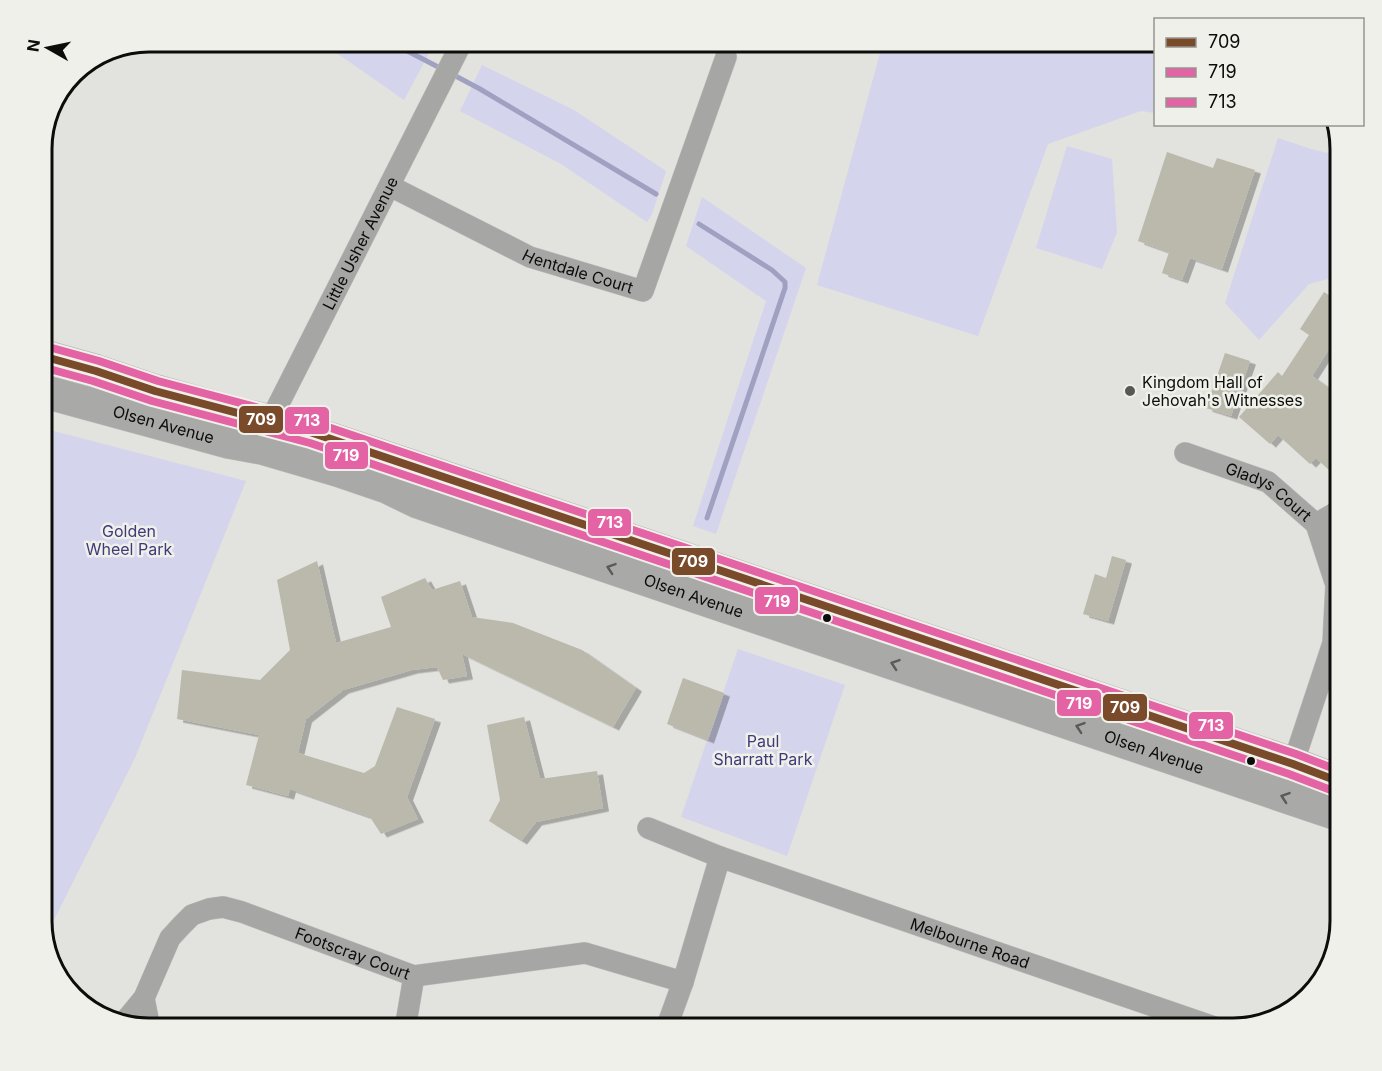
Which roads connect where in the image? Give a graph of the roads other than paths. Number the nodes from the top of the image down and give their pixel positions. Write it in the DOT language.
graph roads {
  1 [pos="458,52"];
  2 [pos="726,57"];
  3 [pos="390,186"];
  4 [pos="53,359"];
  5 [pos="53,394"];
  6 [pos="266,434"];
  7 [pos="1185,453"];
  8 [pos="1330,516"];
  9 [pos="1316,524"];
  10 [pos="1330,567"];
  11 [pos="1330,653"];
  12 [pos="1293,764"];
  13 [pos="1330,778"];
  14 [pos="1330,812"];
  15 [pos="648,828"];
  16 [pos="720,857"];
  17 [pos="414,976"];
  18 [pos="683,982"];
  19 [pos="144,998"];
  20 [pos="129,1017"];
  21 [pos="148,1018"];
  22 [pos="407,1018"];
  23 [pos="670,1018"];
  24 [pos="1187,1018"];
  1 -- 3 [label="street, Little Usher Avenue"];
  2 -- 3 [label="street, Hentdale Court"];
  3 -- 6 [label="street, Little Usher Avenue"];
  4 -- 6 [label="main road, Olsen Avenue"];
  5 -- 6 [label="main road, Olsen Avenue"];
  6 -- 12 [label="main road, Olsen Avenue"];
  14 -- 6 [label="main road, Olsen Avenue, one-way"];
  7 -- 9 [label="street, Gladys Court"];
  8 -- 9 [label="street"];
  9 -- 10 [label="street, Gladys Court"];
  11 -- 12 [label="street, Gladys Court"];
  12 -- 13 [label="main road, Olsen Avenue"];
  15 -- 16 [label="street, Melbourne Road"];
  16 -- 18 [label="street"];
  16 -- 24 [label="street, Melbourne Road"];
  17 -- 18 [label="street, Footscray Court"];
  17 -- 19 [label="street, Footscray Court"];
  17 -- 22 [label="street"];
  18 -- 23 [label="street"];
  19 -- 20 [label="street, Footscray Court"];
  19 -- 21 [label="street"];
}
